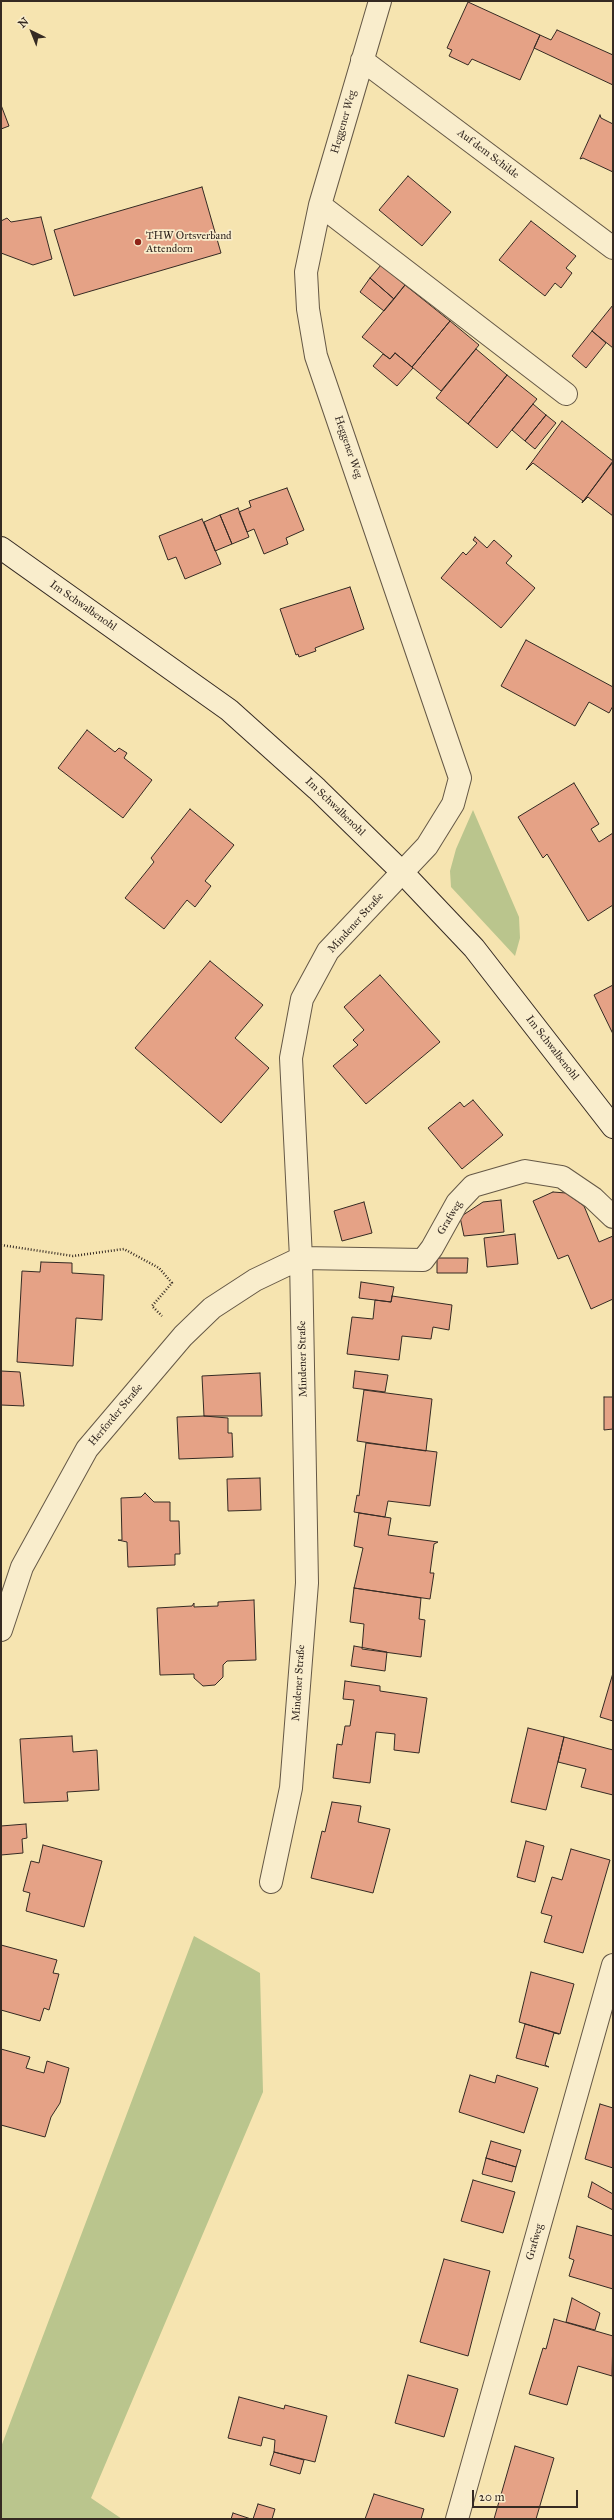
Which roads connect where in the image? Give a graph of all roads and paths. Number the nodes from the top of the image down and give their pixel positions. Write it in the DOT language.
graph roads {
  1 [pos="380,1"];
  2 [pos="362,60"];
  3 [pos="320,205"];
  4 [pos="613,248"];
  5 [pos="566,394"];
  6 [pos="1,548"];
  7 [pos="402,872"];
  8 [pos="613,1127"];
  9 [pos="613,1217"];
  10 [pos="1,1245"];
  11 [pos="301,1258"];
  12 [pos="183,1336"];
  13 [pos="1,1630"];
  14 [pos="271,1882"];
  15 [pos="613,1965"];
  16 [pos="457,2519"];
  1 -- 2 [label="street, Heggener Weg"];
  2 -- 3 [label="street, Heggener Weg"];
  2 -- 4 [label="street, Auf dem Schilde"];
  3 -- 5 [label="street"];
  3 -- 7 [label="street, Heggener Weg"];
  6 -- 7 [label="street, Im Schwalbenohl"];
  7 -- 8 [label="street, Im Schwalbenohl"];
  7 -- 11 [label="street, Mindener Straße"];
  9 -- 11 [label="street, Grafweg"];
  10 -- 12 [label="path"];
  11 -- 12 [label="street, Herforder Straße"];
  11 -- 14 [label="street, Mindener Straße"];
  12 -- 13 [label="street, Herforder Straße"];
  15 -- 16 [label="street, Grafweg"];
}
